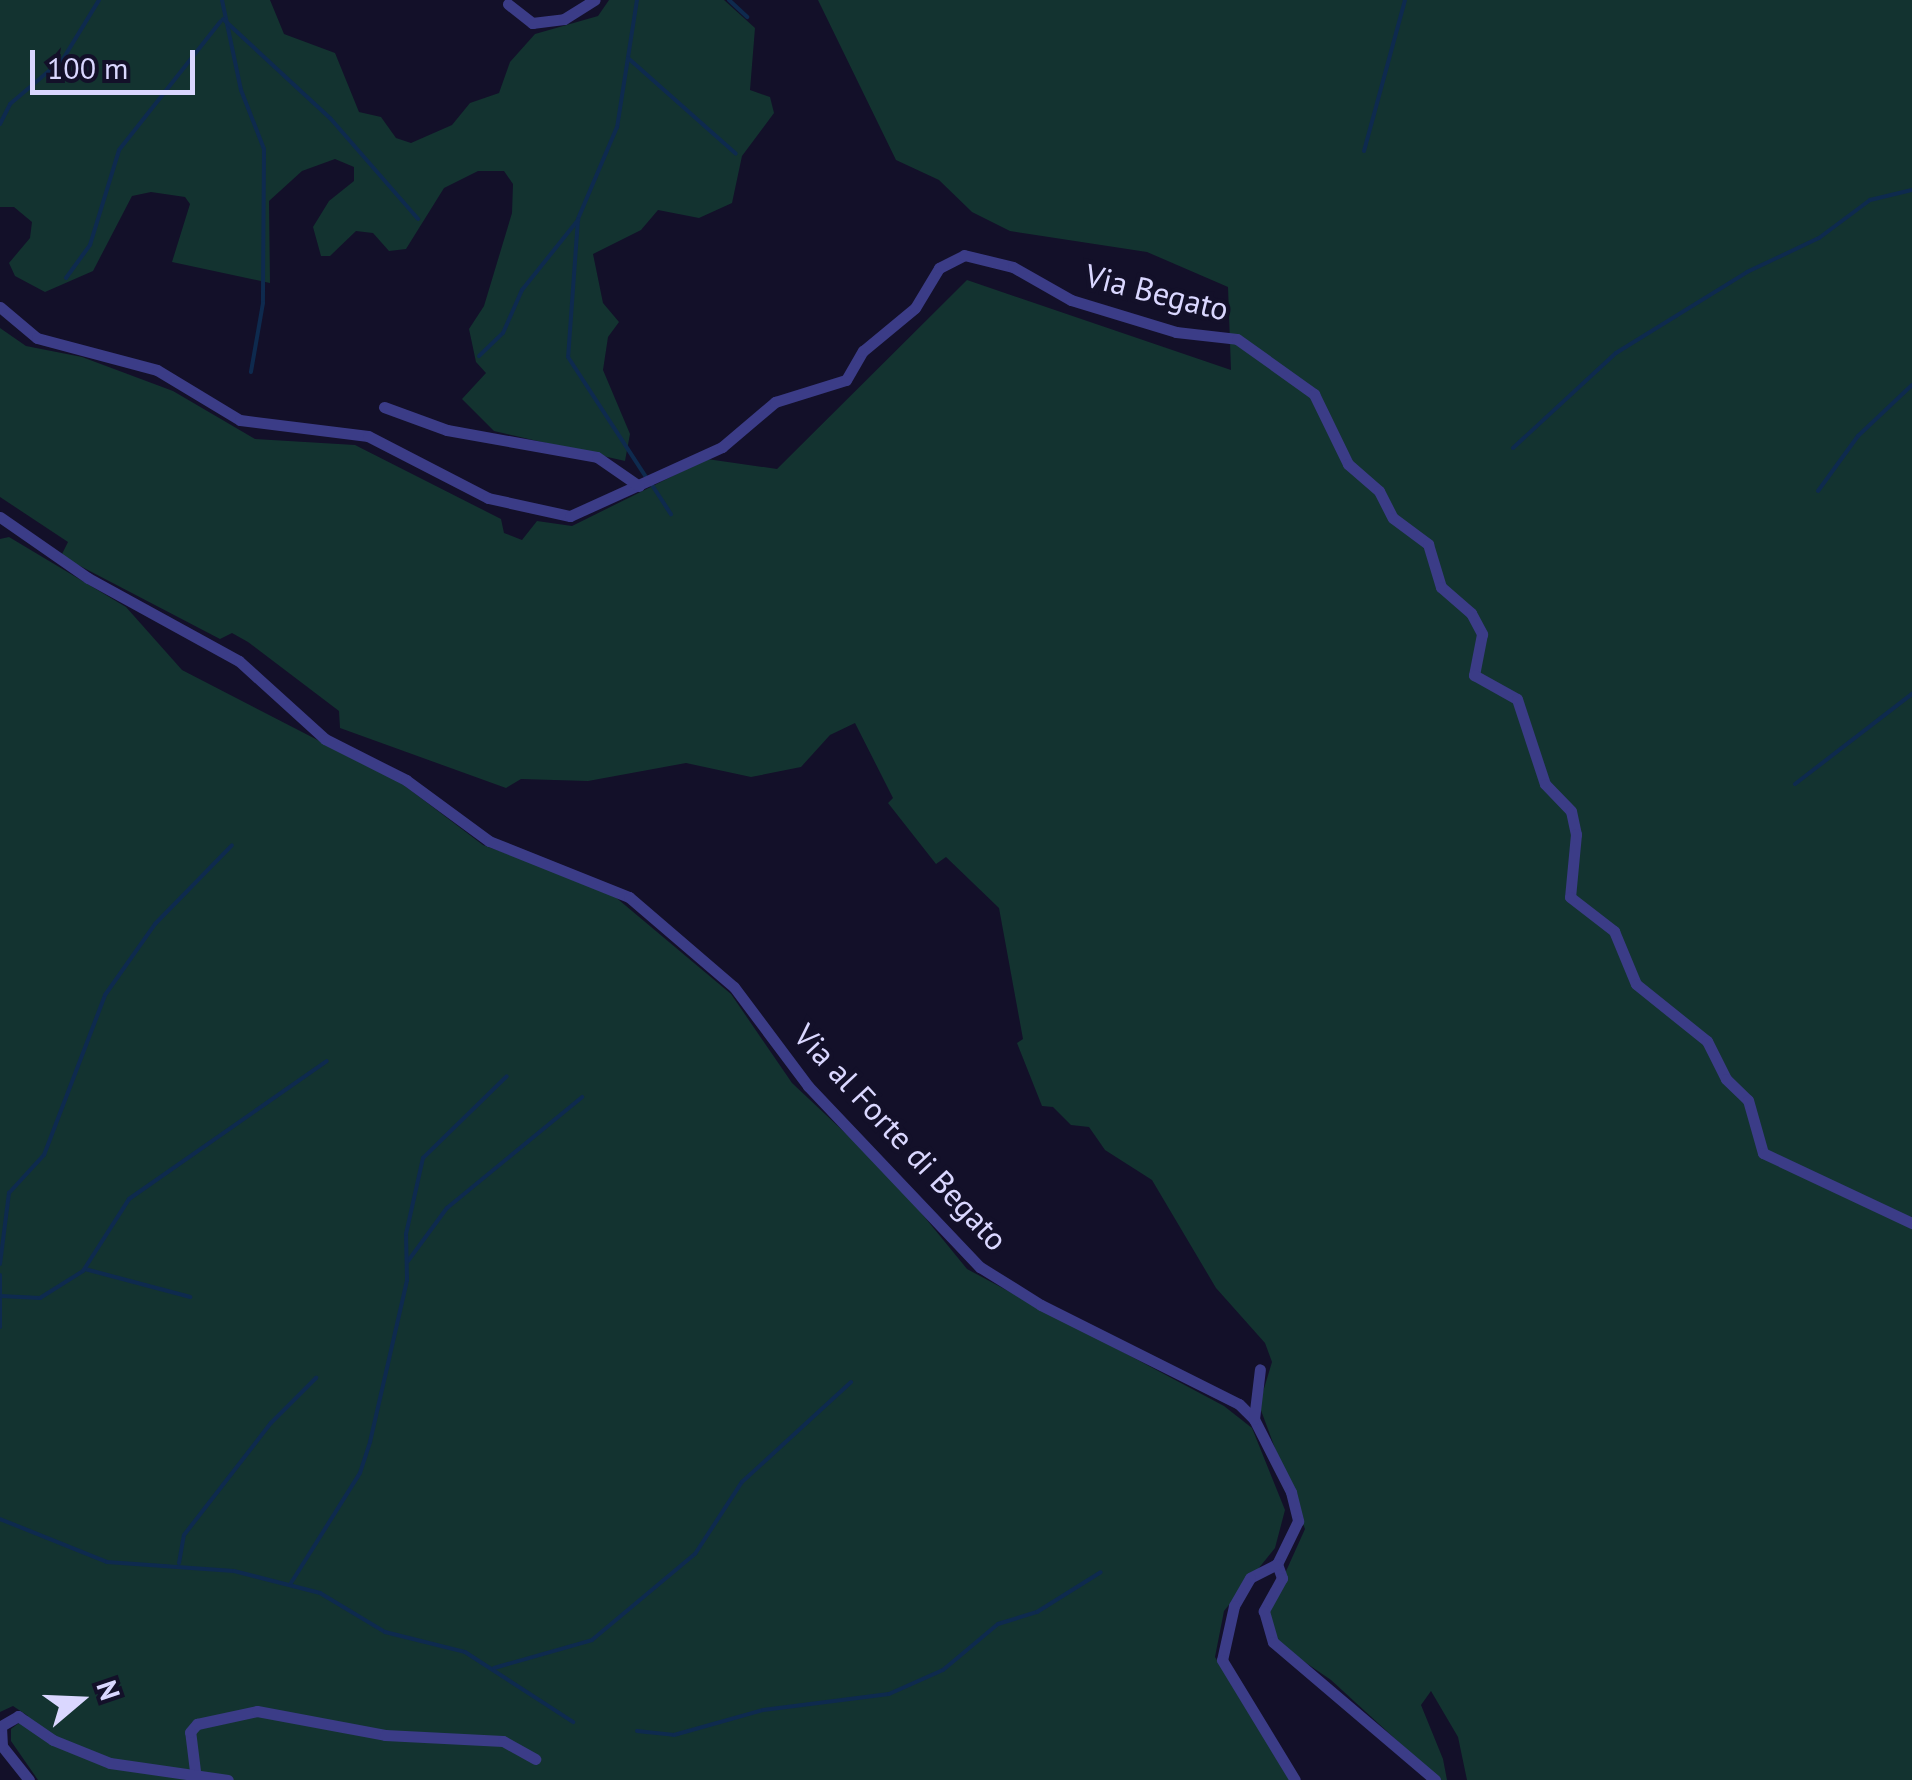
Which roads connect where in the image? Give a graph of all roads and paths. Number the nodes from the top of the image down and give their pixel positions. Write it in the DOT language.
graph roads {
  1 [pos="595,0"];
  2 [pos="508,4"];
  3 [pos="0,307"];
  4 [pos="384,407"];
  5 [pos="639,486"];
  6 [pos="0,517"];
  7 [pos="1912,1222"];
  8 [pos="1260,1369"];
  9 [pos="1254,1418"];
  10 [pos="1277,1564"];
  11 [pos="535,1759"];
  12 [pos="195,1771"];
  13 [pos="29,1780"];
  14 [pos="228,1780"];
  15 [pos="1294,1780"];
  16 [pos="1435,1780"];
  1 -- 2 [label="street"];
  3 -- 5 [label="street"];
  4 -- 5 [label="street"];
  5 -- 7 [label="street, Via Begato"];
  6 -- 9 [label="street, Via al Forte di Begato"];
  8 -- 9 [label="street"];
  9 -- 10 [label="street, Via al Forte di Begato"];
  10 -- 15 [label="street"];
  10 -- 16 [label="street"];
  11 -- 12 [label="street"];
  12 -- 13 [label="street"];
  12 -- 14 [label="street"];
}
